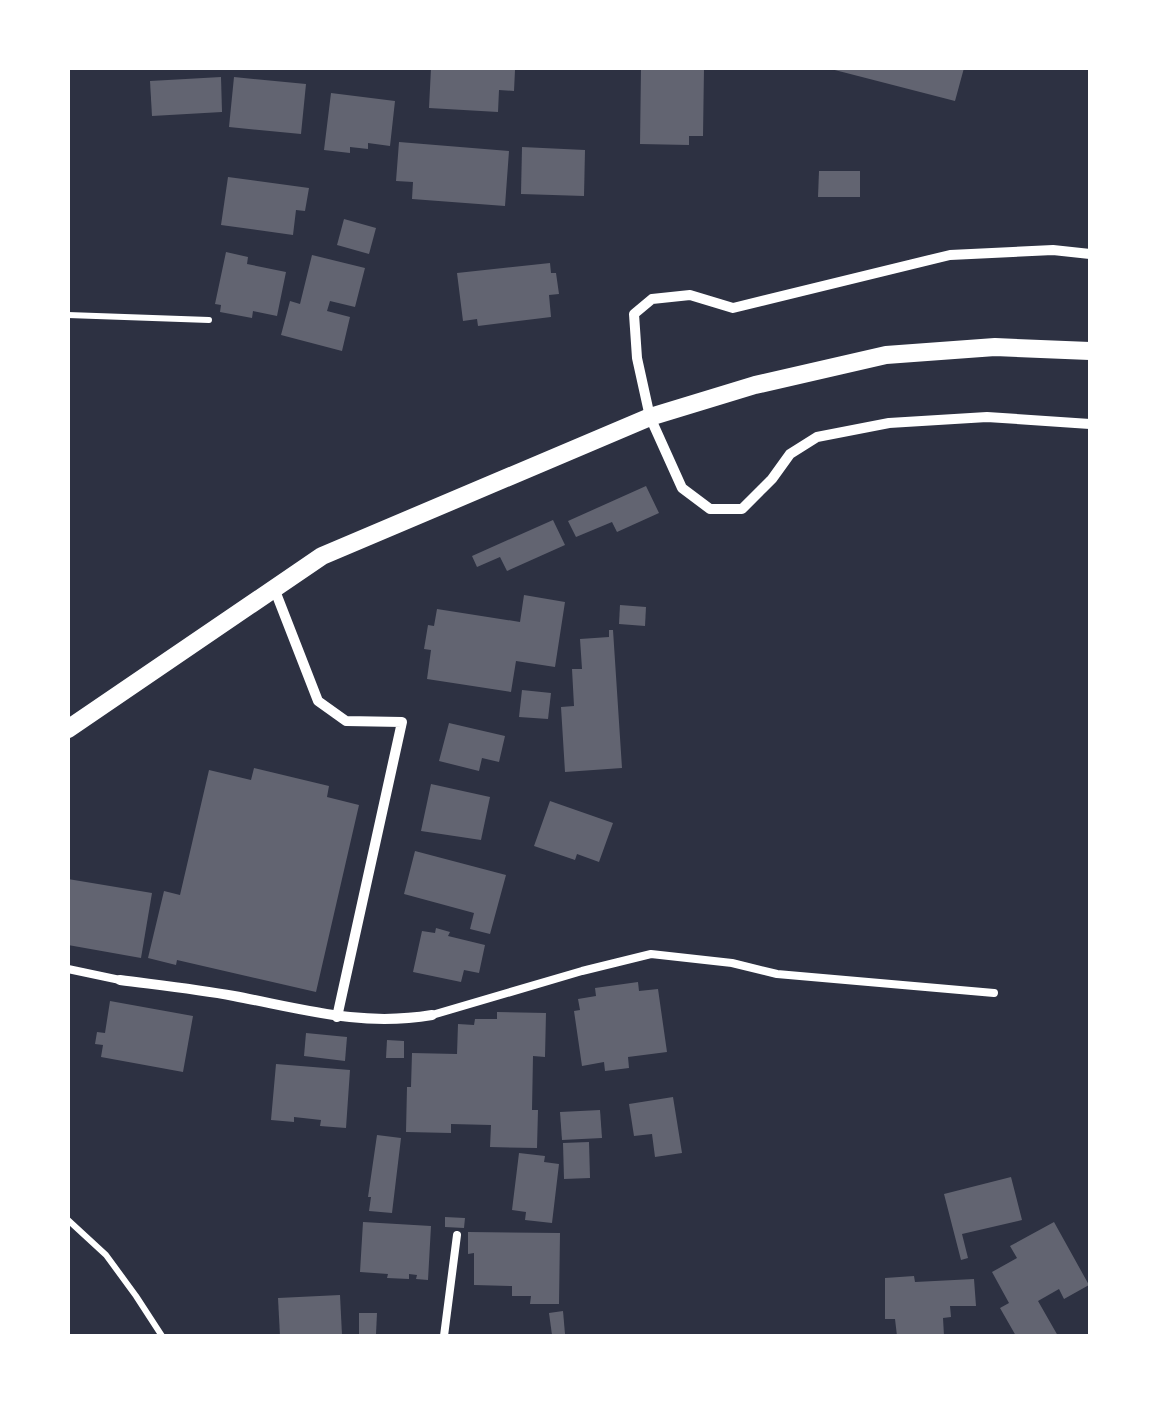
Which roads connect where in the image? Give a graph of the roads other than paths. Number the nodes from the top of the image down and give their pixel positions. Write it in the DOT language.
graph roads {
  1 [pos="1090,254"];
  2 [pos="1090,351"];
  3 [pos="650,417"];
  4 [pos="1090,424"];
  5 [pos="274,588"];
  6 [pos="68,728"];
  7 [pos="68,969"];
  8 [pos="120,980"];
  9 [pos="994,994"];
  10 [pos="432,1015"];
  11 [pos="337,1018"];
  12 [pos="457,1235"];
  13 [pos="444,1336"];
  1 -- 3 [label="street"];
  2 -- 3 [label="street"];
  3 -- 4 [label="street"];
  3 -- 5 [label="street"];
  5 -- 6 [label="street"];
  5 -- 11 [label="street"];
  7 -- 8 [label="lane"];
  8 -- 11 [label="street"];
  9 -- 10 [label="lane"];
  10 -- 11 [label="street"];
  12 -- 13 [label="lane"];
}
